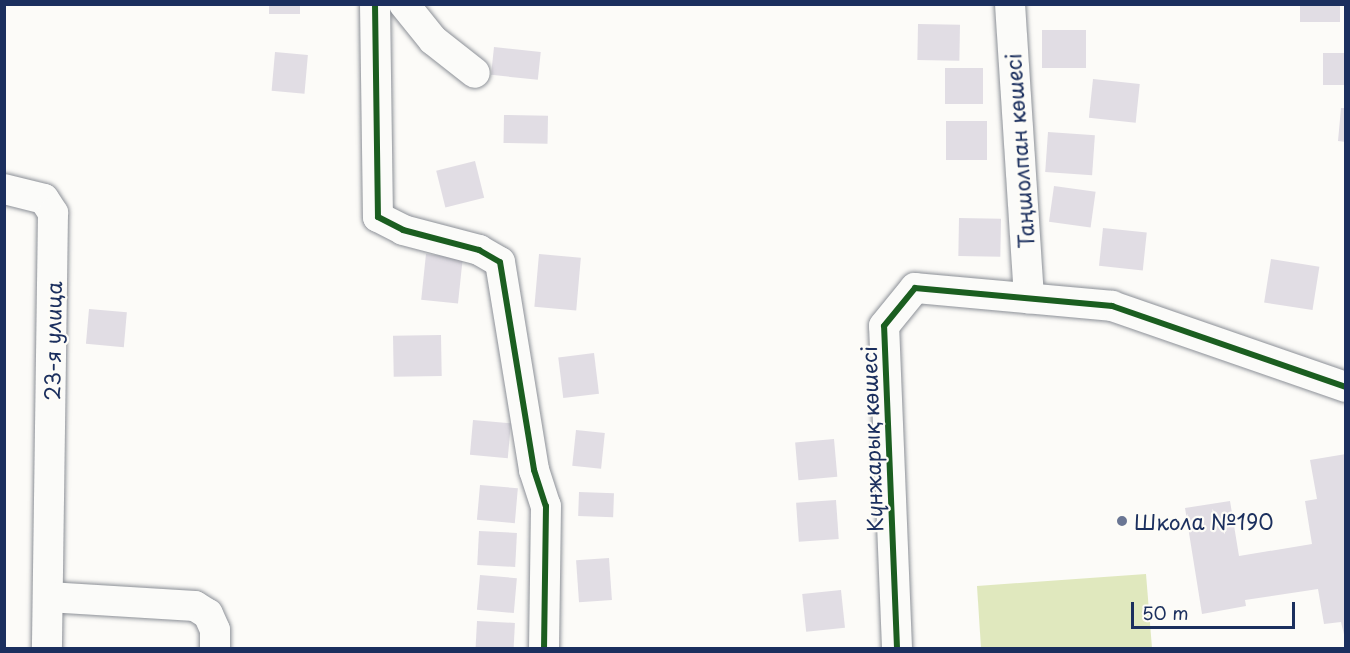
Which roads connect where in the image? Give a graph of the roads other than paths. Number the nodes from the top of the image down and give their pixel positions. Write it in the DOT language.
graph roads {
  1 [pos="375,4"];
  2 [pos="404,4"];
  3 [pos="1010,4"];
  4 [pos="475,73"];
  5 [pos="4,189"];
  6 [pos="1029,298"];
  7 [pos="1346,387"];
  8 [pos="48,597"];
  9 [pos="47,648"];
  10 [pos="215,648"];
  11 [pos="544,648"];
  12 [pos="897,648"];
  1 -- 11 [label="street"];
  2 -- 4 [label="street"];
  3 -- 6 [label="street, Таңшолпан көшесі"];
  5 -- 8 [label="street, 23-я улица"];
  6 -- 7 [label="street, Күнжарық көшесі"];
  6 -- 12 [label="street, Күнжарық көшесі"];
  8 -- 9 [label="street, 23-я улица"];
  8 -- 10 [label="street"];
}
